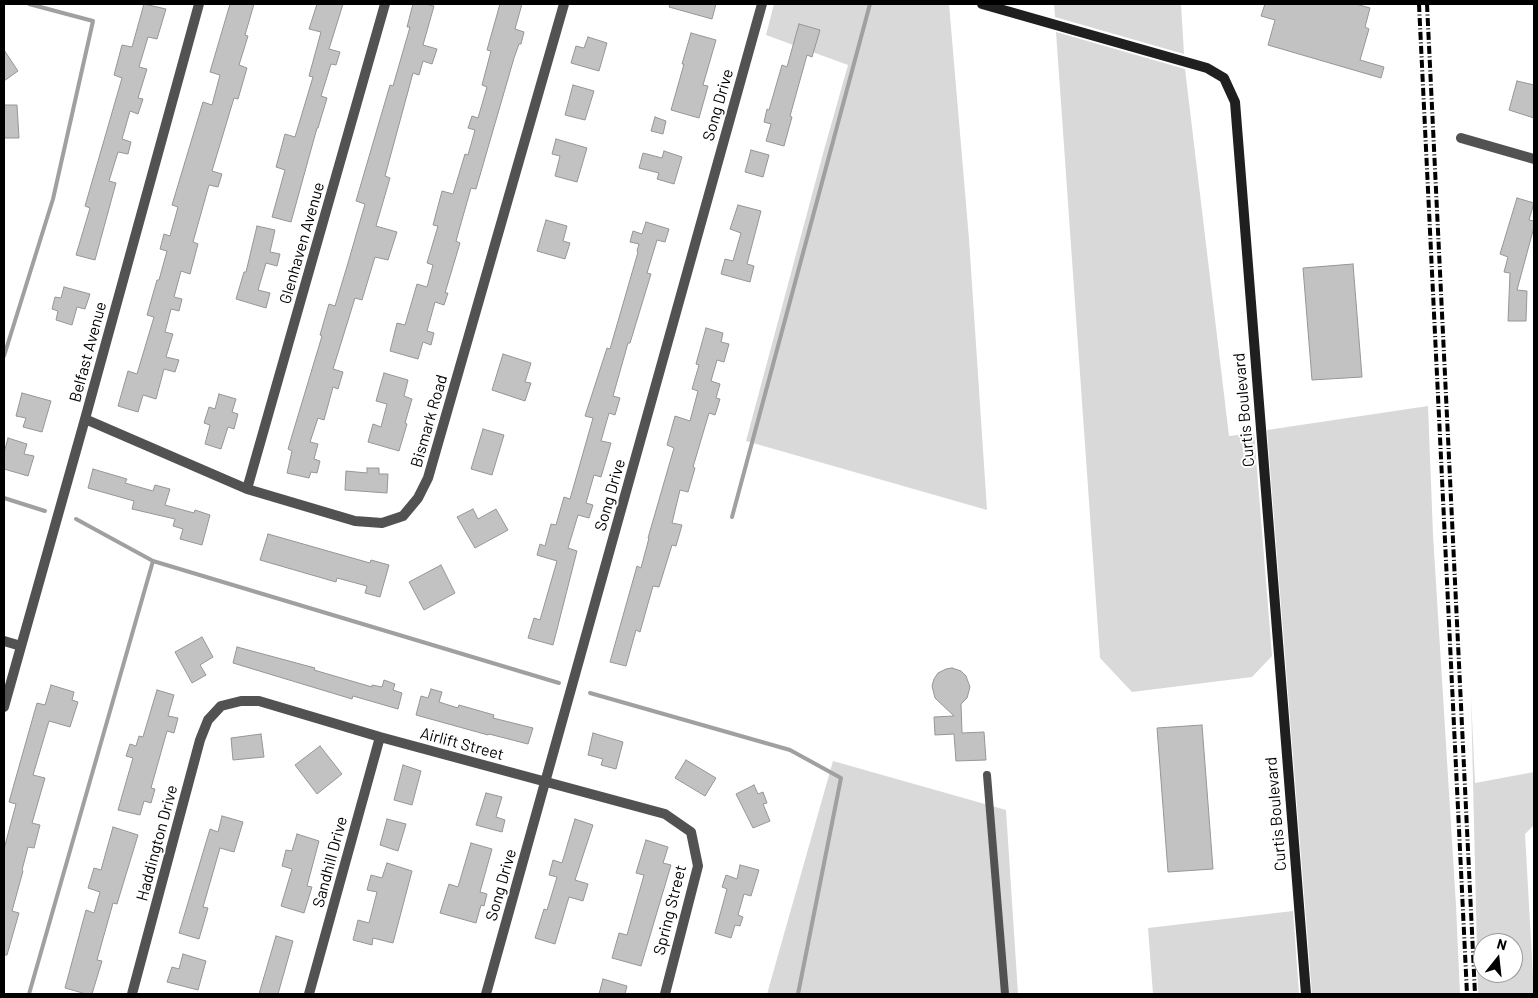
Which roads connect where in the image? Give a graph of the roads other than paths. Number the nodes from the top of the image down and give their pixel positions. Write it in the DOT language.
graph roads {
  1 [pos="199,4"];
  2 [pos="385,4"];
  3 [pos="564,4"];
  4 [pos="762,4"];
  5 [pos="982,4"];
  6 [pos="1461,138"];
  7 [pos="1534,160"];
  8 [pos="85,419"];
  9 [pos="247,490"];
  10 [pos="4,642"];
  11 [pos="21,646"];
  12 [pos="221,706"];
  13 [pos="4,707"];
  14 [pos="380,737"];
  15 [pos="987,775"];
  16 [pos="546,782"];
  17 [pos="692,832"];
  18 [pos="132,994"];
  19 [pos="309,994"];
  20 [pos="486,994"];
  21 [pos="664,994"];
  22 [pos="1005,994"];
  23 [pos="1306,994"];
  1 -- 8 [label="street, Belfast Avenue"];
  2 -- 9 [label="street, Glenhaven Avenue"];
  3 -- 9 [label="street, Bismark Road"];
  4 -- 16 [label="street, Song Drive"];
  5 -- 23 [label="street, Curtis Boulevard"];
  6 -- 7 [label="street"];
  8 -- 9 [label="street, Bismark Road"];
  8 -- 11 [label="street, Belfast Avenue"];
  10 -- 11 [label="street"];
  11 -- 13 [label="street, Belfast Avenue"];
  12 -- 14 [label="street, Airlift Street"];
  12 -- 18 [label="street, Haddington Drive"];
  14 -- 16 [label="street, Airlift Street"];
  14 -- 19 [label="street, Sandhill Drive"];
  15 -- 22 [label="lane"];
  16 -- 17 [label="street, Airlift Street"];
  16 -- 20 [label="street, Song Drive"];
  17 -- 21 [label="street, Spring Street"];
}
